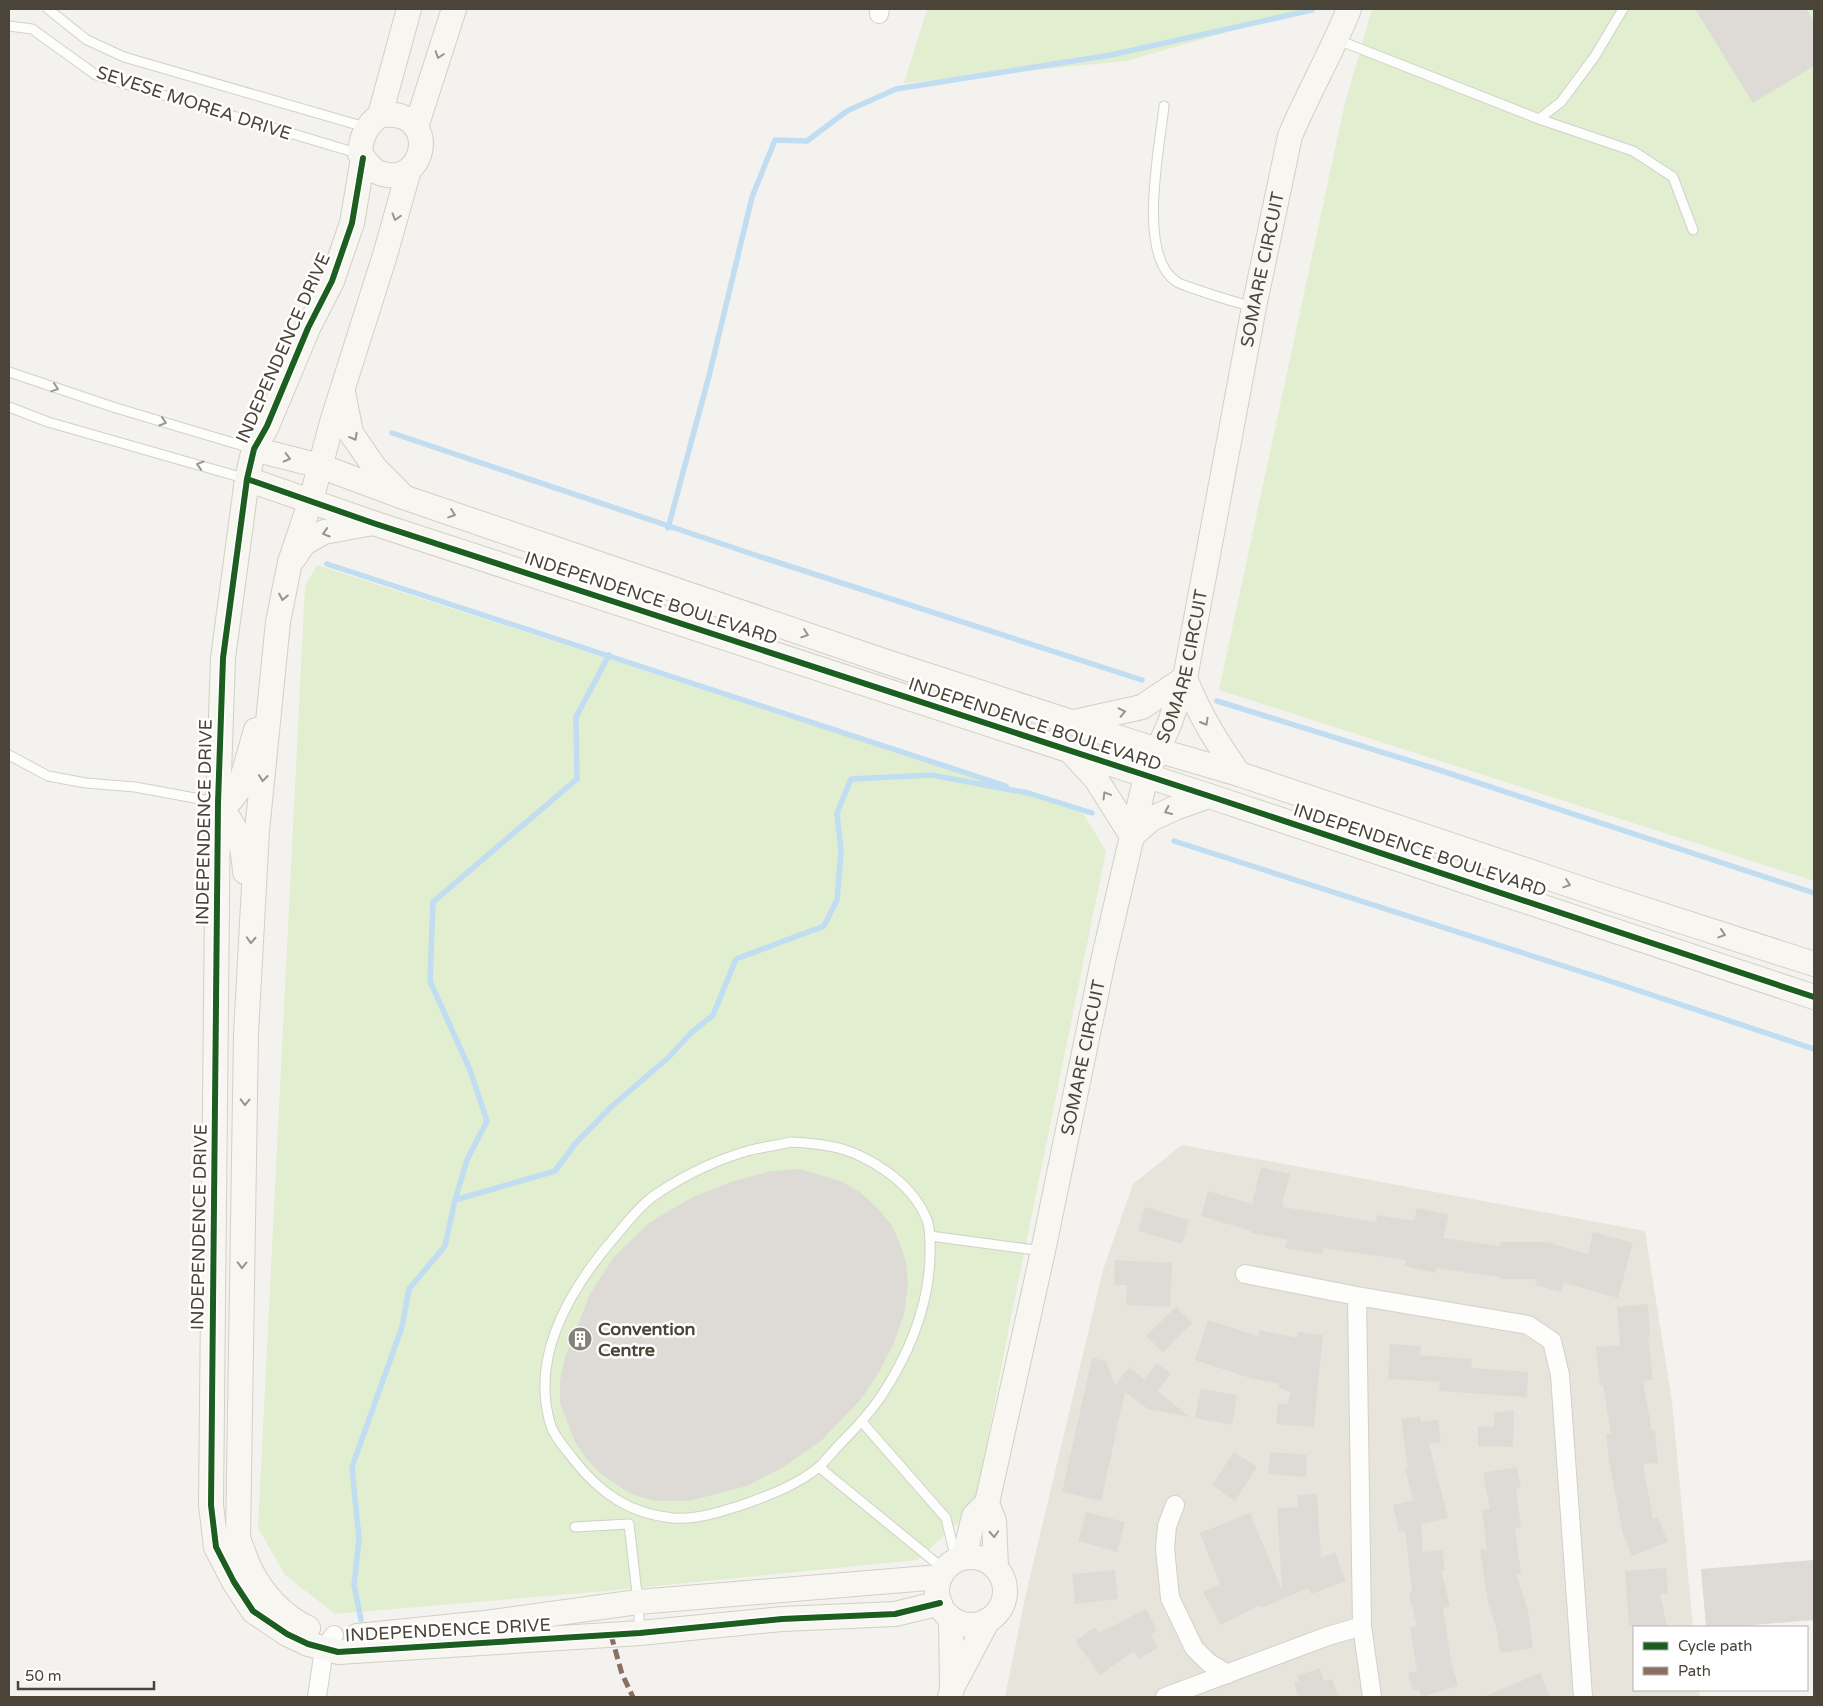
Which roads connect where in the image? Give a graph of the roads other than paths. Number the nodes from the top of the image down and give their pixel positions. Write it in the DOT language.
graph roads {
  1 [pos="48,9"];
  2 [pos="409,9"];
  3 [pos="454,9"];
  4 [pos="1349,9"];
  5 [pos="1623,9"];
  6 [pos="9,26"];
  7 [pos="1337,39"];
  8 [pos="1164,106"];
  9 [pos="1539,119"];
  10 [pos="373,121"];
  11 [pos="416,127"];
  12 [pos="362,156"];
  13 [pos="409,170"];
  14 [pos="1692,230"];
  15 [pos="1254,307"];
  16 [pos="9,372"];
  17 [pos="342,390"];
  18 [pos="9,407"];
  19 [pos="254,450"];
  20 [pos="320,466"];
  21 [pos="247,479"];
  22 [pos="406,498"];
  23 [pos="311,500"];
  24 [pos="373,523"];
  25 [pos="290,562"];
  26 [pos="273,677"];
  27 [pos="1185,678"];
  28 [pos="1074,722"];
  29 [pos="1069,750"];
  30 [pos="1157,750"];
  31 [pos="9,755"];
  32 [pos="1239,774"];
  33 [pos="1146,776"];
  34 [pos="1209,796"];
  35 [pos="218,803"];
  36 [pos="1132,836"];
  37 [pos="252,907"];
  38 [pos="1814,964"];
  39 [pos="1814,997"];
  40 [pos="930,1236"];
  41 [pos="1043,1251"];
  42 [pos="1245,1274"];
  43 [pos="1357,1296"];
  44 [pos="862,1422"];
  45 [pos="819,1466"];
  46 [pos="988,1503"];
  47 [pos="1175,1505"];
  48 [pos="634,1508"];
  49 [pos="629,1524"];
  50 [pos="575,1527"];
  51 [pos="951,1566"];
  52 [pos="996,1567"];
  53 [pos="638,1602"];
  54 [pos="946,1610"];
  55 [pos="988,1620"];
  56 [pos="1362,1626"];
  57 [pos="640,1634"];
  58 [pos="329,1642"];
  59 [pos="1228,1674"];
  60 [pos="951,1692"];
  61 [pos="317,1697"];
  62 [pos="1165,1697"];
  63 [pos="1372,1697"];
  64 [pos="1583,1697"];
  1 -- 10 [label="lane, SEVESE MOREA DRIVE"];
  2 -- 10 [label="street, INDEPENDENCE DRIVE"];
  3 -- 11 [label="street, INDEPENDENCE DRIVE, one-way"];
  4 -- 7 [label="street, SOMARE CIRCUIT"];
  5 -- 9 [label="lane"];
  6 -- 12 [label="lane, SEVESE MOREA DRIVE"];
  7 -- 9 [label="lane"];
  7 -- 15 [label="street, SOMARE CIRCUIT"];
  8 -- 15 [label="lane"];
  9 -- 14 [label="lane"];
  10 -- 11 [label="street"];
  10 -- 12 [label="street, INDEPENDENCE DRIVE"];
  11 -- 13 [label="street, INDEPENDENCE DRIVE"];
  12 -- 13 [label="street"];
  12 -- 19 [label="street, INDEPENDENCE DRIVE"];
  13 -- 17 [label="street, INDEPENDENCE DRIVE, one-way"];
  15 -- 27 [label="street, SOMARE CIRCUIT"];
  16 -- 19 [label="lane, INDEPENDENCE BOULEVARD, one-way"];
  17 -- 20 [label="street, INDEPENDENCE DRIVE"];
  17 -- 22 [label="street, one-way"];
  21 -- 18 [label="lane, INDEPENDENCE BOULEVARD, one-way"];
  19 -- 20 [label="street, INDEPENDENCE BOULEVARD, one-way"];
  19 -- 21 [label="street, INDEPENDENCE DRIVE"];
  20 -- 22 [label="street, INDEPENDENCE BOULEVARD"];
  20 -- 23 [label="street, INDEPENDENCE DRIVE"];
  21 -- 23 [label="street, INDEPENDENCE BOULEVARD"];
  21 -- 35 [label="street, INDEPENDENCE DRIVE"];
  22 -- 28 [label="street, INDEPENDENCE BOULEVARD, one-way"];
  23 -- 24 [label="street, INDEPENDENCE BOULEVARD"];
  23 -- 25 [label="street, INDEPENDENCE DRIVE"];
  24 -- 25 [label="street, one-way"];
  24 -- 29 [label="street, INDEPENDENCE BOULEVARD"];
  25 -- 26 [label="street, INDEPENDENCE DRIVE, one-way"];
  26 -- 35 [label="street"];
  26 -- 37 [label="street, INDEPENDENCE DRIVE, one-way"];
  28 -- 27 [label="street, one-way"];
  27 -- 30 [label="street, SOMARE CIRCUIT"];
  27 -- 32 [label="street, one-way"];
  28 -- 30 [label="street, INDEPENDENCE BOULEVARD"];
  29 -- 33 [label="street, INDEPENDENCE BOULEVARD"];
  36 -- 29 [label="street, one-way"];
  30 -- 32 [label="street, INDEPENDENCE BOULEVARD"];
  30 -- 33 [label="street, SOMARE CIRCUIT"];
  31 -- 35 [label="lane"];
  32 -- 38 [label="street, INDEPENDENCE BOULEVARD, one-way"];
  33 -- 34 [label="street, INDEPENDENCE BOULEVARD"];
  33 -- 36 [label="street, SOMARE CIRCUIT"];
  34 -- 36 [label="street, one-way"];
  34 -- 39 [label="street, INDEPENDENCE BOULEVARD"];
  35 -- 37 [label="street"];
  35 -- 58 [label="street, INDEPENDENCE DRIVE"];
  36 -- 41 [label="street, SOMARE CIRCUIT"];
  37 -- 58 [label="street, INDEPENDENCE DRIVE, one-way"];
  40 -- 41 [label="lane"];
  40 -- 44 [label="lane"];
  40 -- 48 [label="lane"];
  41 -- 46 [label="street, SOMARE CIRCUIT"];
  42 -- 43 [label="street"];
  43 -- 56 [label="street"];
  43 -- 64 [label="street"];
  44 -- 45 [label="lane"];
  44 -- 51 [label="lane"];
  45 -- 48 [label="lane"];
  45 -- 51 [label="lane"];
  46 -- 51 [label="street, SOMARE CIRCUIT"];
  46 -- 52 [label="street, SOMARE CIRCUIT, one-way"];
  47 -- 59 [label="street"];
  48 -- 49 [label="lane"];
  49 -- 50 [label="lane"];
  49 -- 53 [label="lane"];
  51 -- 52 [label="street"];
  51 -- 53 [label="street, INDEPENDENCE DRIVE"];
  51 -- 54 [label="street"];
  52 -- 55 [label="street"];
  53 -- 57 [label="lane"];
  53 -- 58 [label="street, INDEPENDENCE DRIVE"];
  54 -- 55 [label="street"];
  54 -- 57 [label="street, INDEPENDENCE DRIVE"];
  54 -- 60 [label="street"];
  55 -- 60 [label="street"];
  56 -- 59 [label="street"];
  56 -- 63 [label="street"];
  57 -- 58 [label="street, INDEPENDENCE DRIVE"];
  58 -- 61 [label="street"];
  59 -- 62 [label="street"];
}
